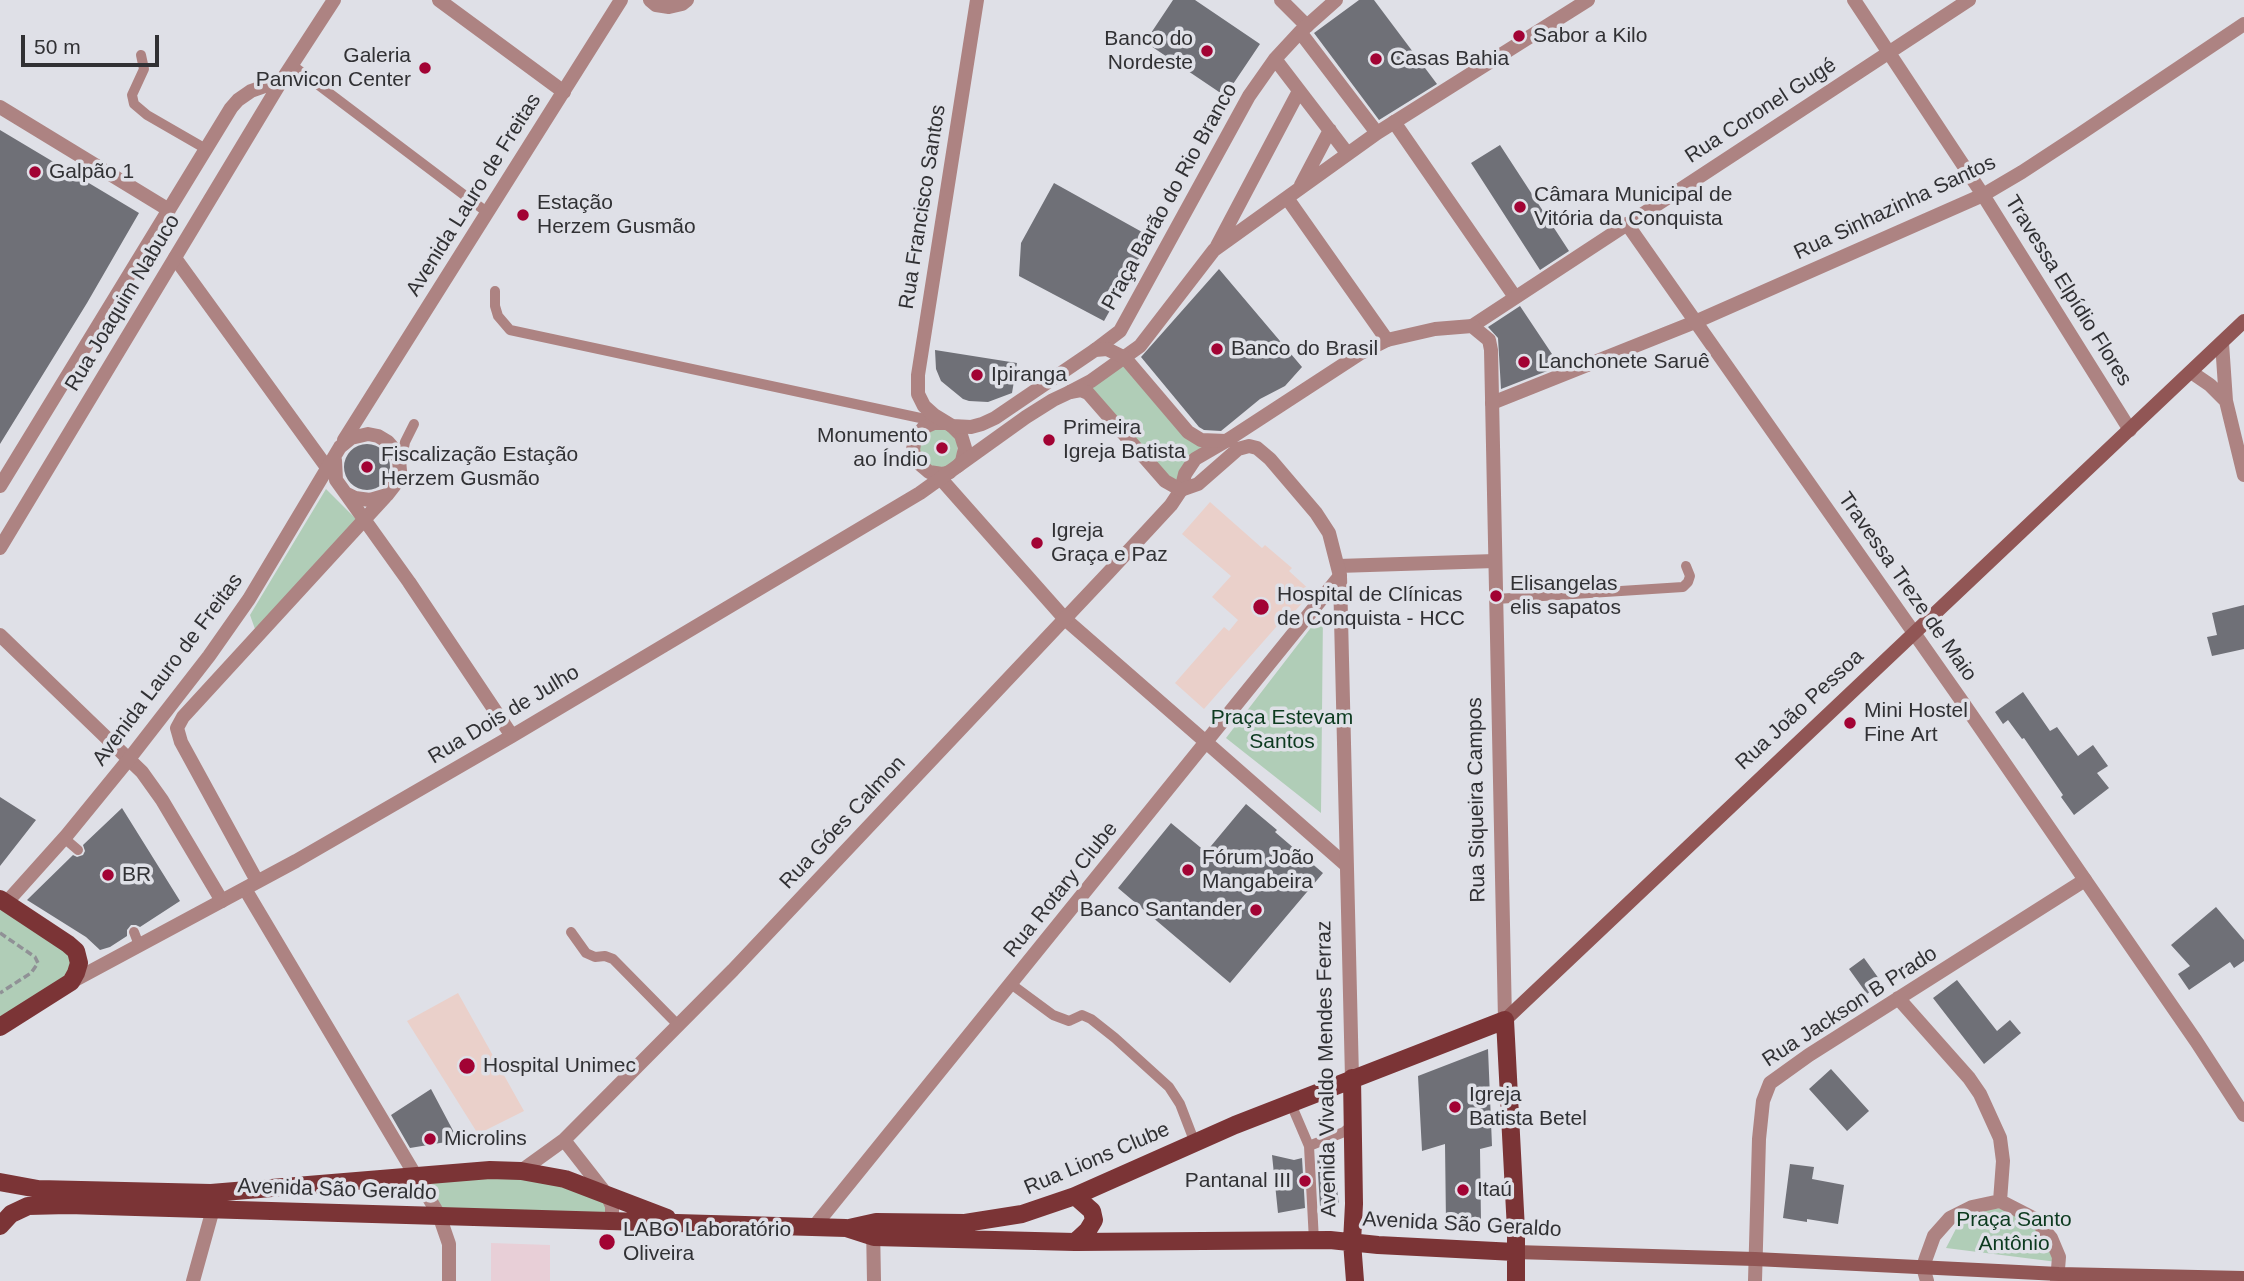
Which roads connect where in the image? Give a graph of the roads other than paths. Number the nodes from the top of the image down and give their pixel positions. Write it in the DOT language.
graph roads {
  1 [pos="334,0"];
  2 [pos="439,0"];
  3 [pos="621,0"];
  4 [pos="650,0"];
  5 [pos="687,0"];
  6 [pos="976,0"];
  7 [pos="1281,0"];
  8 [pos="1336,0"];
  9 [pos="1588,0"];
  10 [pos="1854,0"];
  11 [pos="1969,0"];
  12 [pos="2244,23"];
  13 [pos="1303,29"];
  14 [pos="1888,53"];
  15 [pos="141,55"];
  16 [pos="1275,59"];
  17 [pos="292,65"];
  18 [pos="282,80"];
  19 [pos="1299,91"];
  20 [pos="564,92"];
  21 [pos="0,107"];
  22 [pos="1394,122"];
  23 [pos="1330,130"];
  24 [pos="1377,133"];
  25 [pos="206,149"];
  26 [pos="1347,153"];
  27 [pos="1293,194"];
  28 [pos="1983,195"];
  29 [pos="169,210"];
  30 [pos="488,213"];
  31 [pos="1627,224"];
  32 [pos="1214,250"];
  33 [pos="175,258"];
  34 [pos="495,290"];
  35 [pos="1514,297"];
  36 [pos="2244,321"];
  37 [pos="1695,322"];
  38 [pos="1472,326"];
  39 [pos="1387,340"];
  40 [pos="2222,343"];
  41 [pos="1095,350"];
  42 [pos="1125,358"];
  43 [pos="2191,372"];
  44 [pos="1070,392"];
  45 [pos="2226,401"];
  46 [pos="1492,403"];
  47 [pos="1267,415"];
  48 [pos="944,421"];
  49 [pos="414,424"];
  50 [pos="2130,430"];
  51 [pos="1226,441"];
  52 [pos="340,447"];
  53 [pos="1268,457"];
  54 [pos="328,469"];
  55 [pos="400,471"];
  56 [pos="950,472"];
  57 [pos="2244,475"];
  58 [pos="0,486"];
  59 [pos="1181,490"];
  60 [pos="347,494"];
  61 [pos="387,495"];
  62 [pos="365,519"];
  63 [pos="0,548"];
  64 [pos="1495,561"];
  65 [pos="1686,566"];
  66 [pos="1339,571"];
  67 [pos="1496,599"];
  68 [pos="1065,619"];
  69 [pos="1915,633"];
  70 [pos="0,635"];
  71 [pos="157,725"];
  72 [pos="177,733"];
  73 [pos="512,736"];
  74 [pos="1207,743"];
  75 [pos="130,760"];
  76 [pos="64,838"];
  77 [pos="78,850"];
  78 [pos="1346,865"];
  79 [pos="2085,880"];
  80 [pos="251,885"];
  81 [pos="3,901"];
  82 [pos="222,901"];
  83 [pos="571,932"];
  84 [pos="71,982"];
  85 [pos="1012,984"];
  86 [pos="1898,998"];
  87 [pos="1505,1020"];
  88 [pos="678,1025"];
  89 [pos="0,1027"];
  90 [pos="1352,1078"];
  91 [pos="1292,1104"];
  92 [pos="2244,1115"];
  93 [pos="1353,1123"];
  94 [pos="564,1140"];
  95 [pos="1195,1143"];
  96 [pos="1309,1146"];
  97 [pos="522,1171"];
  98 [pos="416,1178"];
  99 [pos="0,1182"];
  100 [pos="607,1195"];
  101 [pos="1076,1196"];
  102 [pos="2000,1200"];
  103 [pos="212,1201"];
  104 [pos="439,1216"];
  105 [pos="608,1221"];
  106 [pos="680,1223"];
  107 [pos="0,1226"];
  108 [pos="813,1228"];
  109 [pos="873,1230"];
  110 [pos="1314,1241"];
  111 [pos="1075,1242"];
  112 [pos="1352,1242"];
  113 [pos="1515,1252"];
  114 [pos="1755,1259"];
  115 [pos="1925,1274"];
  116 [pos="2058,1278"];
  117 [pos="2244,1278"];
  118 [pos="193,1281"];
  119 [pos="449,1281"];
  120 [pos="874,1281"];
  121 [pos="1355,1281"];
  122 [pos="1516,1281"];
  123 [pos="1755,1281"];
  1 -- 17 [label="street, Rua Joaquim Nabuco"];
  2 -- 20 [label="street"];
  3 -- 20 [label="street, Avenida Lauro de Freitas"];
  4 -- 5 [label="street"];
  6 -- 48 [label="street, Rua Francisco Santos"];
  7 -- 13 [label="street"];
  8 -- 13 [label="street, Praça Barão do Rio Branco"];
  9 -- 22 [label="street"];
  10 -- 14 [label="street, Travessa Elpídio Flores"];
  11 -- 14 [label="street, Rua Coronel Gugé"];
  12 -- 28 [label="street, Rua Sinhazinha Santos"];
  13 -- 16 [label="street, Praça Barão do Rio Branco"];
  13 -- 24 [label="street"];
  14 -- 28 [label="street, Travessa Elpídio Flores"];
  14 -- 31 [label="street, Rua Coronel Gugé"];
  15 -- 25 [label="lane"];
  16 -- 19 [label="street"];
  16 -- 41 [label="street, Praça Barão do Rio Branco"];
  17 -- 18 [label="street, Rua Joaquim Nabuco"];
  17 -- 30 [label="lane"];
  18 -- 25 [label="street, Rua Joaquim Nabuco"];
  18 -- 33 [label="street, Rua Joaquim Nabuco"];
  19 -- 23 [label="street"];
  19 -- 32 [label="street"];
  20 -- 30 [label="street, Avenida Lauro de Freitas"];
  21 -- 29 [label="street"];
  22 -- 24 [label="street"];
  22 -- 35 [label="street"];
  23 -- 26 [label="street"];
  23 -- 27 [label="street"];
  24 -- 26 [label="street"];
  25 -- 29 [label="street, Rua Joaquim Nabuco"];
  26 -- 27 [label="street"];
  27 -- 32 [label="street"];
  27 -- 39 [label="street"];
  28 -- 37 [label="street, Rua Sinhazinha Santos"];
  28 -- 50 [label="street, Travessa Elpídio Flores"];
  29 -- 58 [label="street, Rua Joaquim Nabuco"];
  30 -- 52 [label="street, Avenida Lauro de Freitas"];
  31 -- 35 [label="street, Rua Coronel Gugé"];
  31 -- 37 [label="street, Travessa Treze de Maio"];
  32 -- 42 [label="street"];
  33 -- 54 [label="street"];
  33 -- 63 [label="street, Rua Joaquim Nabuco"];
  34 -- 48 [label="lane"];
  35 -- 38 [label="street, Rua Coronel Gugé"];
  36 -- 40 [label="main road, Rua João Pessoa"];
  37 -- 46 [label="street, Rua Sinhazinha Santos"];
  37 -- 69 [label="street, Travessa Treze de Maio"];
  38 -- 39 [label="street, Rua Coronel Gugé"];
  38 -- 46 [label="street, Rua Siqueira Campos"];
  39 -- 47 [label="street, Rua Coronel Gugé"];
  40 -- 43 [label="main road, Rua João Pessoa"];
  40 -- 45 [label="street"];
  41 -- 42 [label="street"];
  41 -- 48 [label="street, Praça Barão do Rio Branco"];
  42 -- 44 [label="street, Rua Dois de Julho"];
  42 -- 51 [label="street"];
  43 -- 45 [label="street"];
  43 -- 50 [label="main road, Rua João Pessoa"];
  44 -- 56 [label="street, Rua Dois de Julho"];
  44 -- 59 [label="street"];
  45 -- 57 [label="street"];
  46 -- 64 [label="street, Rua Siqueira Campos"];
  47 -- 51 [label="street, Rua Coronel Gugé"];
  47 -- 53 [label="street"];
  48 -- 56 [label="street"];
  48 -- 56 [label="street"];
  49 -- 55 [label="lane"];
  50 -- 69 [label="main road, Rua João Pessoa"];
  51 -- 59 [label="street, Rua Coronel Gugé"];
  52 -- 54 [label="street, Avenida Lauro de Freitas"];
  52 -- 55 [label="street"];
  52 -- 60 [label="street"];
  53 -- 59 [label="street"];
  53 -- 66 [label="street, Avenida Vivaldo Mendes Ferraz"];
  54 -- 71 [label="street, Avenida Lauro de Freitas"];
  55 -- 61 [label="street"];
  56 -- 68 [label="street"];
  56 -- 73 [label="street, Rua Dois de Julho"];
  59 -- 68 [label="street, Rua Góes Calmon"];
  60 -- 61 [label="street"];
  60 -- 62 [label="street"];
  61 -- 62 [label="street, Avenida Lauro de Freitas"];
  62 -- 72 [label="street, Avenida Lauro de Freitas"];
  62 -- 73 [label="street"];
  64 -- 66 [label="street"];
  64 -- 67 [label="street, Rua Siqueira Campos"];
  65 -- 67 [label="lane"];
  66 -- 74 [label="street, Rua Rotary Clube"];
  66 -- 78 [label="street, Avenida Vivaldo Mendes Ferraz"];
  67 -- 87 [label="street, Rua Siqueira Campos"];
  68 -- 74 [label="street"];
  68 -- 88 [label="street, Rua Góes Calmon"];
  69 -- 79 [label="street, Travessa Treze de Maio"];
  69 -- 87 [label="main road, Rua João Pessoa"];
  70 -- 75 [label="street"];
  71 -- 72 [label="street"];
  71 -- 75 [label="street, Avenida Lauro de Freitas"];
  72 -- 80 [label="street"];
  73 -- 80 [label="street, Rua Dois de Julho"];
  74 -- 78 [label="street"];
  74 -- 85 [label="street, Rua Rotary Clube"];
  75 -- 76 [label="street, Avenida Lauro de Freitas"];
  75 -- 82 [label="street"];
  76 -- 77 [label="lane"];
  76 -- 81 [label="street, Avenida Lauro de Freitas"];
  78 -- 90 [label="street, Avenida Vivaldo Mendes Ferraz"];
  79 -- 86 [label="street, Rua Jackson B Prado"];
  79 -- 92 [label="street, Travessa Treze de Maio"];
  80 -- 82 [label="street, Rua Dois de Julho"];
  80 -- 98 [label="street"];
  81 -- 84 [label="main road"];
  82 -- 84 [label="street, Rua Dois de Julho"];
  83 -- 88 [label="lane"];
  84 -- 89 [label="main road"];
  85 -- 95 [label="lane"];
  85 -- 108 [label="street, Rua Rotary Clube"];
  86 -- 102 [label="street"];
  86 -- 114 [label="street, Rua Jackson B Prado"];
  87 -- 90 [label="main road, Rua João Pessoa"];
  87 -- 113 [label="main road, Rua Siqueira Campos"];
  88 -- 94 [label="street, Rua Góes Calmon"];
  90 -- 91 [label="main road, Rua Lions Clube"];
  90 -- 93 [label="main road, Avenida Vivaldo Mendes Ferraz"];
  91 -- 95 [label="main road, Rua Lions Clube"];
  91 -- 96 [label="lane"];
  93 -- 96 [label="lane"];
  93 -- 112 [label="main road, Avenida Vivaldo Mendes Ferraz"];
  94 -- 97 [label="street, Rua Góes Calmon"];
  94 -- 100 [label="street"];
  95 -- 101 [label="main road, Rua Lions Clube"];
  96 -- 110 [label="lane"];
  97 -- 98 [label="main road, Avenida São Geraldo"];
  97 -- 100 [label="main road, Avenida São Geraldo"];
  98 -- 103 [label="main road, Avenida São Geraldo"];
  98 -- 104 [label="street"];
  99 -- 103 [label="main road, Avenida São Geraldo"];
  100 -- 105 [label="street"];
  100 -- 106 [label="main road, Avenida São Geraldo"];
  101 -- 109 [label="main road, Rua Lions Clube"];
  101 -- 111 [label="main road"];
  102 -- 115 [label="street"];
  102 -- 116 [label="street"];
  103 -- 104 [label="main road, Avenida São Geraldo"];
  103 -- 107 [label="main road, Avenida São Geraldo"];
  103 -- 118 [label="street"];
  104 -- 105 [label="main road, Avenida São Geraldo"];
  104 -- 119 [label="street"];
  105 -- 106 [label="main road, Avenida São Geraldo"];
  106 -- 108 [label="main road, Avenida São Geraldo"];
  108 -- 109 [label="main road, Avenida São Geraldo"];
  109 -- 111 [label="main road, Avenida São Geraldo"];
  109 -- 120 [label="street"];
  110 -- 111 [label="main road, Avenida São Geraldo"];
  110 -- 112 [label="main road, Avenida São Geraldo"];
  112 -- 113 [label="main road, Avenida São Geraldo"];
  112 -- 121 [label="main road, Avenida Vivaldo Mendes Ferraz"];
  113 -- 114 [label="main road, Avenida São Geraldo"];
  113 -- 122 [label="main road, Rua Siqueira Campos"];
  114 -- 115 [label="main road, Avenida São Geraldo"];
  114 -- 123 [label="street, Rua Jackson B Prado"];
  115 -- 116 [label="main road, Avenida São Geraldo"];
  116 -- 117 [label="main road, Avenida São Geraldo"];
}
